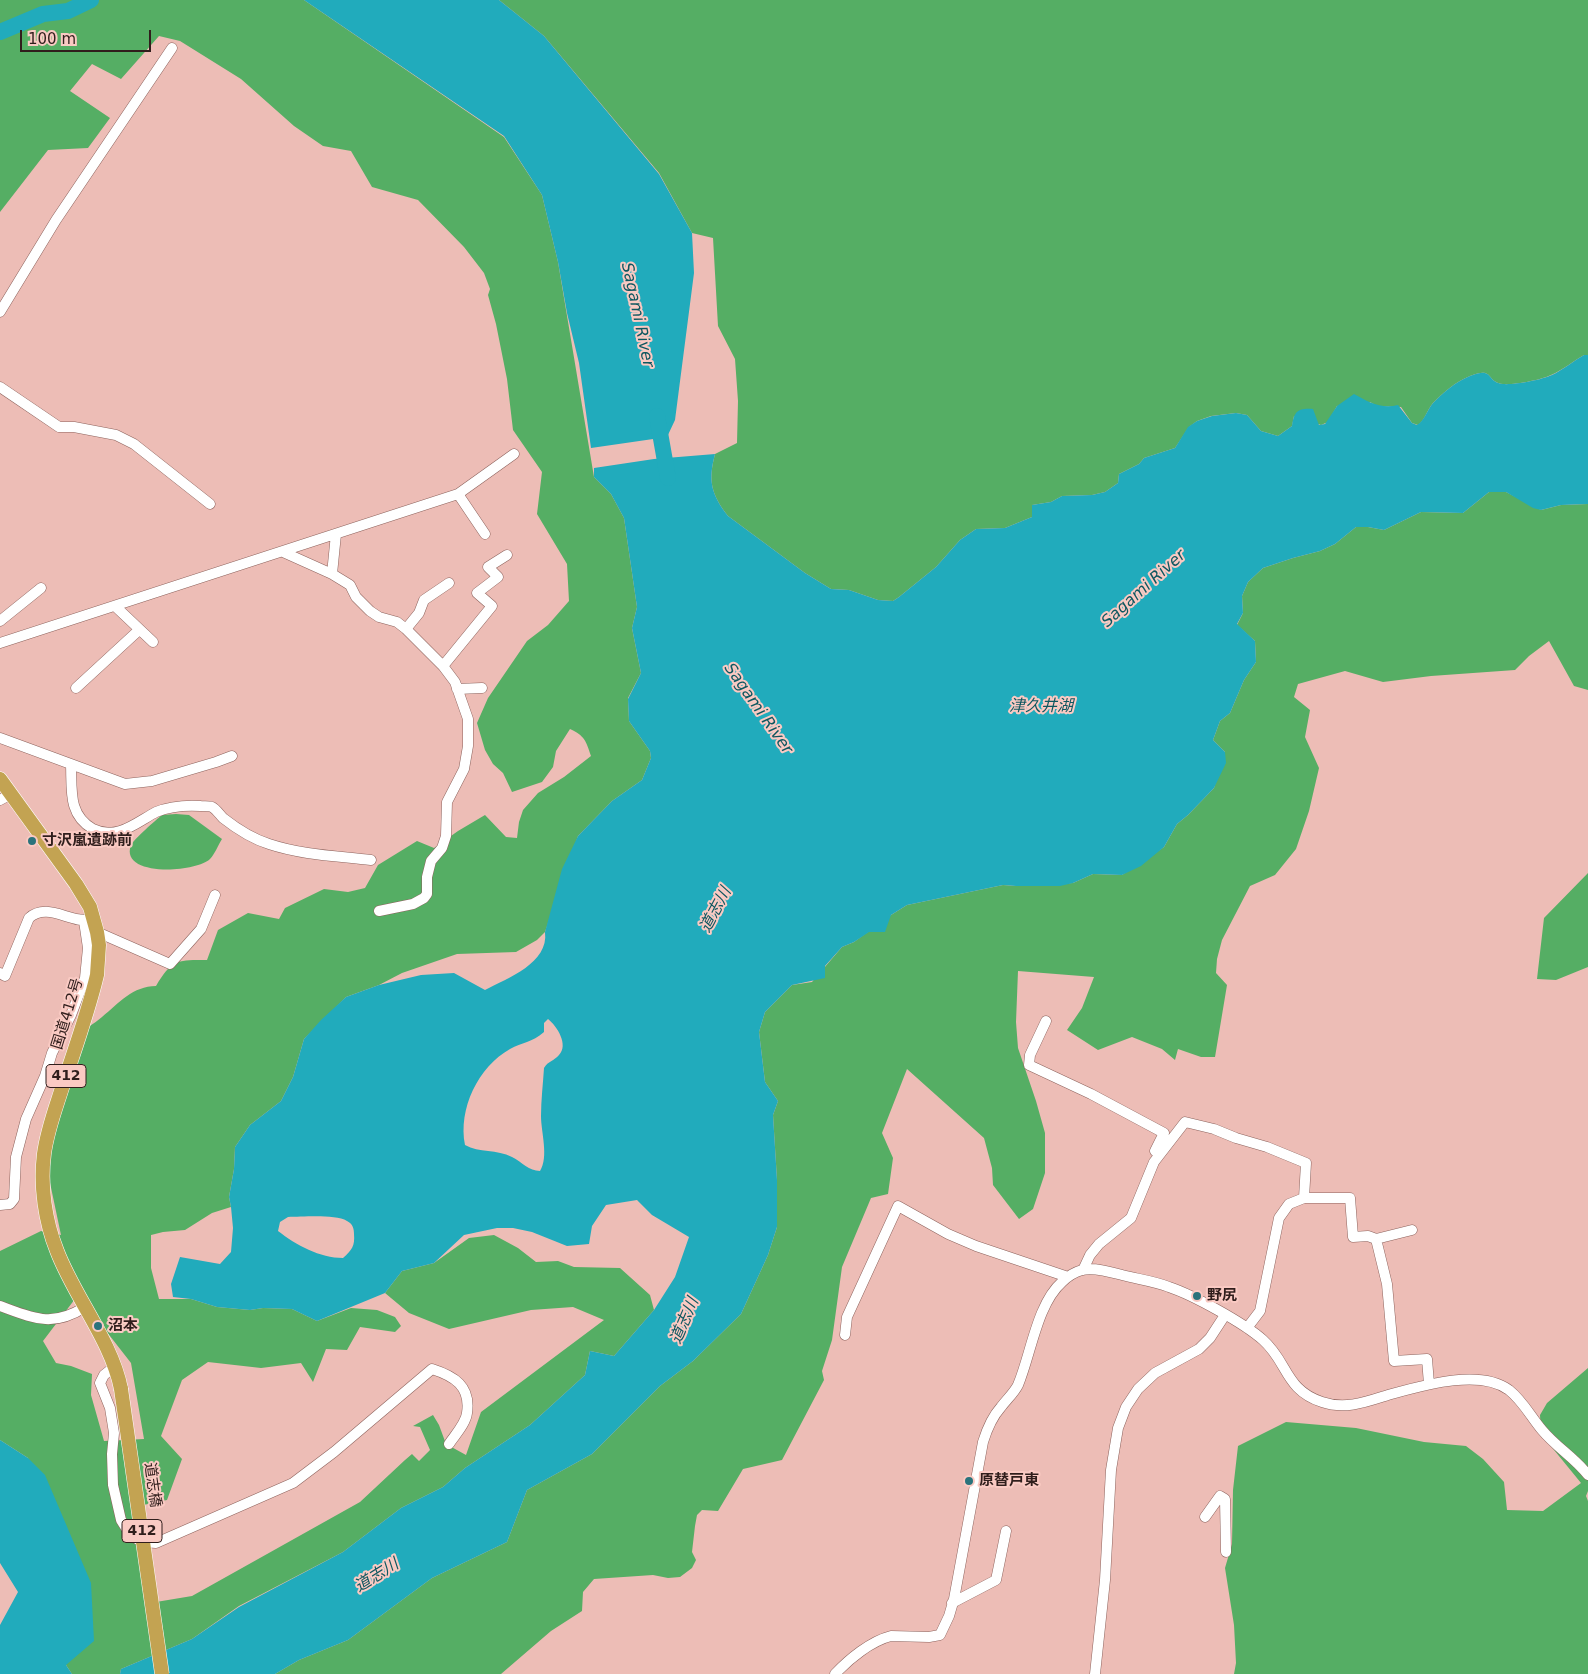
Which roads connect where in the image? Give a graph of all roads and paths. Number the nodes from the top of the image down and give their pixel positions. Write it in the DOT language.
graph roads {
  1 [pos="172,48"];
  2 [pos="0,312"];
  3 [pos="0,387"];
  4 [pos="514,454"];
  5 [pos="458,494"];
  6 [pos="210,504"];
  7 [pos="336,534"];
  8 [pos="485,534"];
  9 [pos="282,552"];
  10 [pos="507,555"];
  11 [pos="332,574"];
  12 [pos="449,583"];
  13 [pos="41,588"];
  14 [pos="116,606"];
  15 [pos="0,621"];
  16 [pos="406,629"];
  17 [pos="139,630"];
  18 [pos="153,642"];
  19 [pos="0,643"];
  20 [pos="443,666"];
  21 [pos="76,688"];
  22 [pos="482,688"];
  23 [pos="457,689"];
  24 [pos="0,738"];
  25 [pos="232,756"];
  26 [pos="71,765"];
  27 [pos="0,779"];
  28 [pos="6,797"];
  29 [pos="371,860"];
  30 [pos="215,895"];
  31 [pos="379,911"];
  32 [pos="89,919"];
  33 [pos="97,932"];
  34 [pos="0,974"];
  35 [pos="1046,1021"];
  36 [pos="1154,1162"];
  37 [pos="1304,1198"];
  38 [pos="0,1205"];
  39 [pos="1412,1230"];
  40 [pos="1376,1240"];
  41 [pos="1083,1270"];
  42 [pos="1068,1277"];
  43 [pos="0,1306"];
  44 [pos="84,1307"];
  45 [pos="1225,1315"];
  46 [pos="1247,1328"];
  47 [pos="845,1335"];
  48 [pos="114,1367"];
  49 [pos="1429,1384"];
  50 [pos="121,1389"];
  51 [pos="449,1444"];
  52 [pos="1588,1475"];
  53 [pos="1205,1517"];
  54 [pos="1006,1532"];
  55 [pos="1226,1552"];
  56 [pos="952,1602"];
  57 [pos="162,1674"];
  58 [pos="835,1674"];
  59 [pos="1095,1674"];
  1 -- 2 [label="street"];
  3 -- 6 [label="street"];
  4 -- 5 [label="street"];
  5 -- 7 [label="street"];
  5 -- 8 [label="street"];
  7 -- 9 [label="street"];
  7 -- 11 [label="street"];
  9 -- 11 [label="street"];
  9 -- 14 [label="street"];
  10 -- 20 [label="street"];
  11 -- 16 [label="street"];
  12 -- 16 [label="street"];
  13 -- 15 [label="street"];
  14 -- 17 [label="street"];
  14 -- 19 [label="street"];
  16 -- 20 [label="street"];
  17 -- 18 [label="street"];
  17 -- 21 [label="street"];
  20 -- 23 [label="street"];
  22 -- 23 [label="street"];
  23 -- 31 [label="street"];
  24 -- 26 [label="street"];
  25 -- 26 [label="street"];
  26 -- 29 [label="street"];
  27 -- 28 [label="highway, 国道412号 / 412"];
  28 -- 32 [label="highway, 国道412号 / 412"];
  30 -- 33 [label="street"];
  32 -- 33 [label="highway, 国道412号 / 412"];
  32 -- 34 [label="street"];
  32 -- 38 [label="street"];
  33 -- 44 [label="highway, 国道412号 / 412"];
  35 -- 36 [label="street"];
  36 -- 37 [label="street"];
  36 -- 41 [label="street"];
  37 -- 40 [label="street"];
  37 -- 46 [label="street"];
  39 -- 40 [label="street"];
  40 -- 49 [label="street"];
  41 -- 42 [label="street"];
  41 -- 45 [label="street"];
  42 -- 47 [label="street"];
  42 -- 56 [label="street"];
  43 -- 44 [label="street"];
  44 -- 48 [label="highway, 国道412号 / 412"];
  45 -- 46 [label="street"];
  45 -- 59 [label="street"];
  46 -- 49 [label="street"];
  48 -- 50 [label="highway, 国道412号 / 412"];
  48 -- 51 [label="street"];
  49 -- 52 [label="street"];
  50 -- 57 [label="highway, 道志橋 / 412, bridge"];
  53 -- 55 [label="street"];
  54 -- 56 [label="street"];
  56 -- 58 [label="street"];
}
